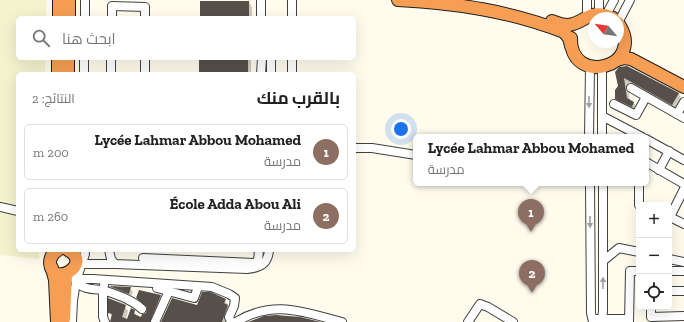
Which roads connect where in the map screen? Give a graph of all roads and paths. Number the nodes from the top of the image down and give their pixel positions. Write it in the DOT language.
graph roads {
  1 [pos="67,0"];
  2 [pos="86,0"];
  3 [pos="261,0"];
  4 [pos="292,0"];
  5 [pos="398,0"];
  6 [pos="478,0"];
  7 [pos="587,0"];
  8 [pos="599,0"];
  9 [pos="614,0"];
  10 [pos="630,0"];
  11 [pos="604,12"];
  12 [pos="608,12"];
  13 [pos="624,12"];
  14 [pos="60,16"];
  15 [pos="69,16"];
  16 [pos="85,16"];
  17 [pos="112,16"];
  18 [pos="145,16"];
  19 [pos="261,16"];
  20 [pos="292,16"];
  21 [pos="585,17"];
  22 [pos="588,17"];
  23 [pos="624,45"];
  24 [pos="571,46"];
  25 [pos="623,48"];
  26 [pos="58,60"];
  27 [pos="68,60"];
  28 [pos="84,60"];
  29 [pos="112,60"];
  30 [pos="145,60"];
  31 [pos="271,60"];
  32 [pos="292,60"];
  33 [pos="623,61"];
  34 [pos="590,67"];
  35 [pos="602,67"];
  36 [pos="58,72"];
  37 [pos="68,72"];
  38 [pos="84,72"];
  39 [pos="111,72"];
  40 [pos="145,72"];
  41 [pos="271,72"];
  42 [pos="292,72"];
  43 [pos="684,78"];
  44 [pos="684,87"];
  45 [pos="631,88"];
  46 [pos="684,93"];
  47 [pos="646,97"];
  48 [pos="684,102"];
  49 [pos="614,104"];
  50 [pos="602,116"];
  51 [pos="682,116"];
  52 [pos="589,134"];
  53 [pos="602,134"];
  54 [pos="636,134"];
  55 [pos="649,141"];
  56 [pos="356,148"];
  57 [pos="669,151"];
  58 [pos="413,155"];
  59 [pos="684,160"];
  60 [pos="649,164"];
  61 [pos="659,170"];
  62 [pos="684,184"];
  63 [pos="590,186"];
  64 [pos="603,186"];
  65 [pos="639,186"];
  66 [pos="684,189"];
  67 [pos="639,202"];
  68 [pos="0,207"];
  69 [pos="16,211"];
  70 [pos="684,224"];
  71 [pos="636,251"];
  72 [pos="55,252"];
  73 [pos="70,252"];
  74 [pos="83,252"];
  75 [pos="109,252"];
  76 [pos="259,252"];
  77 [pos="269,252"];
  78 [pos="143,257"];
  79 [pos="672,260"];
  80 [pos="603,261"];
  81 [pos="684,262"];
  82 [pos="116,264"];
  83 [pos="52,268"];
  84 [pos="74,271"];
  85 [pos="636,271"];
  86 [pos="672,271"];
  87 [pos="684,271"];
  88 [pos="104,281"];
  89 [pos="137,282"];
  90 [pos="198,287"];
  91 [pos="103,290"];
  92 [pos="169,291"];
  93 [pos="684,291"];
  94 [pos="672,292"];
  95 [pos="142,309"];
  96 [pos="651,310"];
  97 [pos="684,316"];
  98 [pos="629,320"];
  99 [pos="597,321"];
  100 [pos="57,322"];
  101 [pos="63,322"];
  102 [pos="72,322"];
  103 [pos="105,322"];
  104 [pos="155,322"];
  105 [pos="231,322"];
  106 [pos="236,322"];
  107 [pos="342,322"];
  108 [pos="468,322"];
  109 [pos="513,322"];
  1 -- 14 [label="highway"];
  1 -- 15 [label="highway"];
  2 -- 16 [label="street"];
  3 -- 19 [label="street"];
  4 -- 20 [label="street"];
  5 -- 24 [label="highway"];
  6 -- 21 [label="highway"];
  7 -- 21 [label="street"];
  8 -- 11 [label="street"];
  9 -- 12 [label="street"];
  10 -- 13 [label="street"];
  17 -- 18 [label="street"];
  21 -- 22 [label="highway"];
  21 -- 24 [label="highway"];
  23 -- 43 [label="highway"];
  24 -- 34 [label="highway"];
  25 -- 33 [label="highway"];
  26 -- 36 [label="highway"];
  27 -- 37 [label="highway"];
  28 -- 38 [label="street"];
  29 -- 39 [label="street"];
  30 -- 40 [label="street"];
  31 -- 41 [label="street"];
  32 -- 42 [label="street"];
  33 -- 35 [label="highway"];
  33 -- 44 [label="highway"];
  33 -- 46 [label="street"];
  34 -- 35 [label="highway"];
  34 -- 52 [label="street, one-way"];
  35 -- 50 [label="street"];
  45 -- 47 [label="street"];
  47 -- 49 [label="street"];
  47 -- 51 [label="street"];
  48 -- 51 [label="street"];
  50 -- 53 [label="street"];
  50 -- 54 [label="street"];
  55 -- 57 [label="street"];
  56 -- 58 [label="street"];
  57 -- 59 [label="street"];
  57 -- 61 [label="street"];
  60 -- 61 [label="street"];
  61 -- 62 [label="street"];
  63 -- 99 [label="street, one-way"];
  64 -- 80 [label="street"];
  65 -- 67 [label="street"];
  66 -- 70 [label="street"];
  68 -- 69 [label="street"];
  71 -- 80 [label="street"];
  72 -- 83 [label="highway"];
  73 -- 84 [label="highway"];
  74 -- 84 [label="street"];
  75 -- 82 [label="street"];
  76 -- 78 [label="street"];
  77 -- 78 [label="street"];
  78 -- 82 [label="street"];
  79 -- 81 [label="street"];
  99 -- 80 [label="street, one-way"];
  82 -- 84 [label="street"];
  83 -- 84 [label="highway"];
  83 -- 100 [label="highway"];
  84 -- 88 [label="street"];
  84 -- 91 [label="street"];
  84 -- 101 [label="highway"];
  84 -- 102 [label="street"];
  85 -- 98 [label="street"];
  86 -- 87 [label="street"];
  88 -- 89 [label="street"];
  88 -- 91 [label="street"];
  89 -- 90 [label="street"];
  89 -- 92 [label="street"];
  90 -- 92 [label="street"];
  90 -- 105 [label="street"];
  91 -- 95 [label="street"];
  91 -- 103 [label="street"];
  92 -- 104 [label="street"];
  93 -- 94 [label="street"];
  96 -- 97 [label="street"];
  98 -- 99 [label="street"];
  106 -- 107 [label="street"];
  108 -- 109 [label="street"];
}
